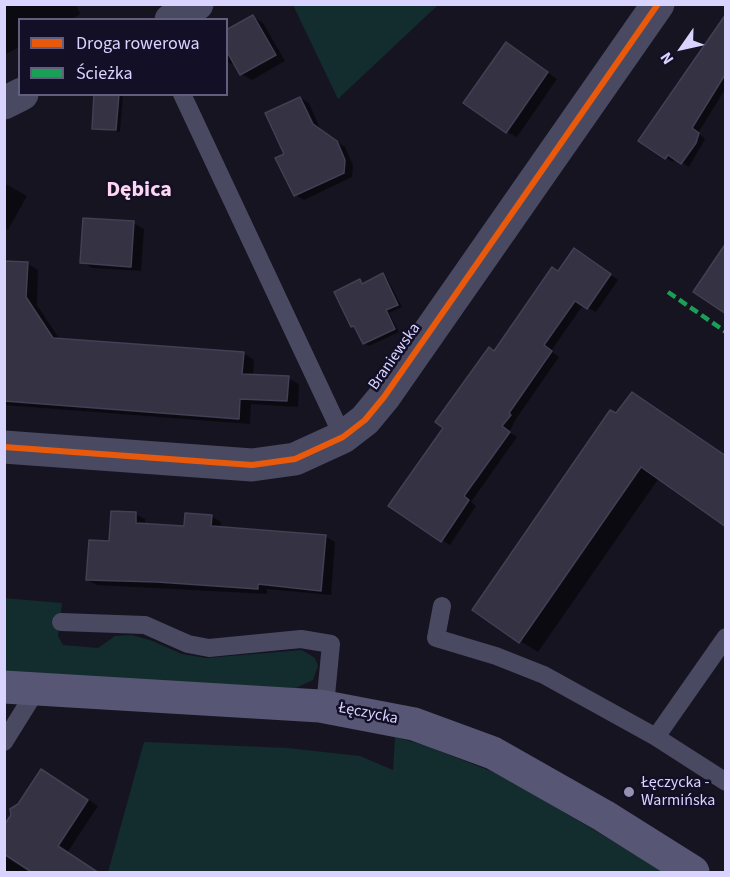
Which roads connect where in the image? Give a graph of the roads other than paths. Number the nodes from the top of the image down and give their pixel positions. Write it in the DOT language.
graph roads {
  1 [pos="197,4"];
  2 [pos="658,4"];
  3 [pos="174,18"];
  4 [pos="18,96"];
  5 [pos="183,96"];
  6 [pos="4,103"];
  7 [pos="343,437"];
  8 [pos="4,447"];
  9 [pos="442,606"];
  10 [pos="61,622"];
  11 [pos="726,637"];
  12 [pos="4,687"];
  13 [pos="38,690"];
  14 [pos="325,706"];
  15 [pos="656,737"];
  16 [pos="4,742"];
  17 [pos="726,782"];
  18 [pos="693,873"];
  1 -- 3 [label="street"];
  2 -- 7 [label="street, Braniewska"];
  4 -- 6 [label="street"];
  5 -- 7 [label="lane"];
  7 -- 8 [label="street, Braniewska"];
  9 -- 15 [label="lane"];
  10 -- 14 [label="lane"];
  11 -- 15 [label="lane"];
  12 -- 13 [label="main road, Łęczycka"];
  13 -- 14 [label="main road, Łęczycka"];
  13 -- 16 [label="lane"];
  14 -- 18 [label="main road, Łęczycka"];
  15 -- 17 [label="lane"];
}
